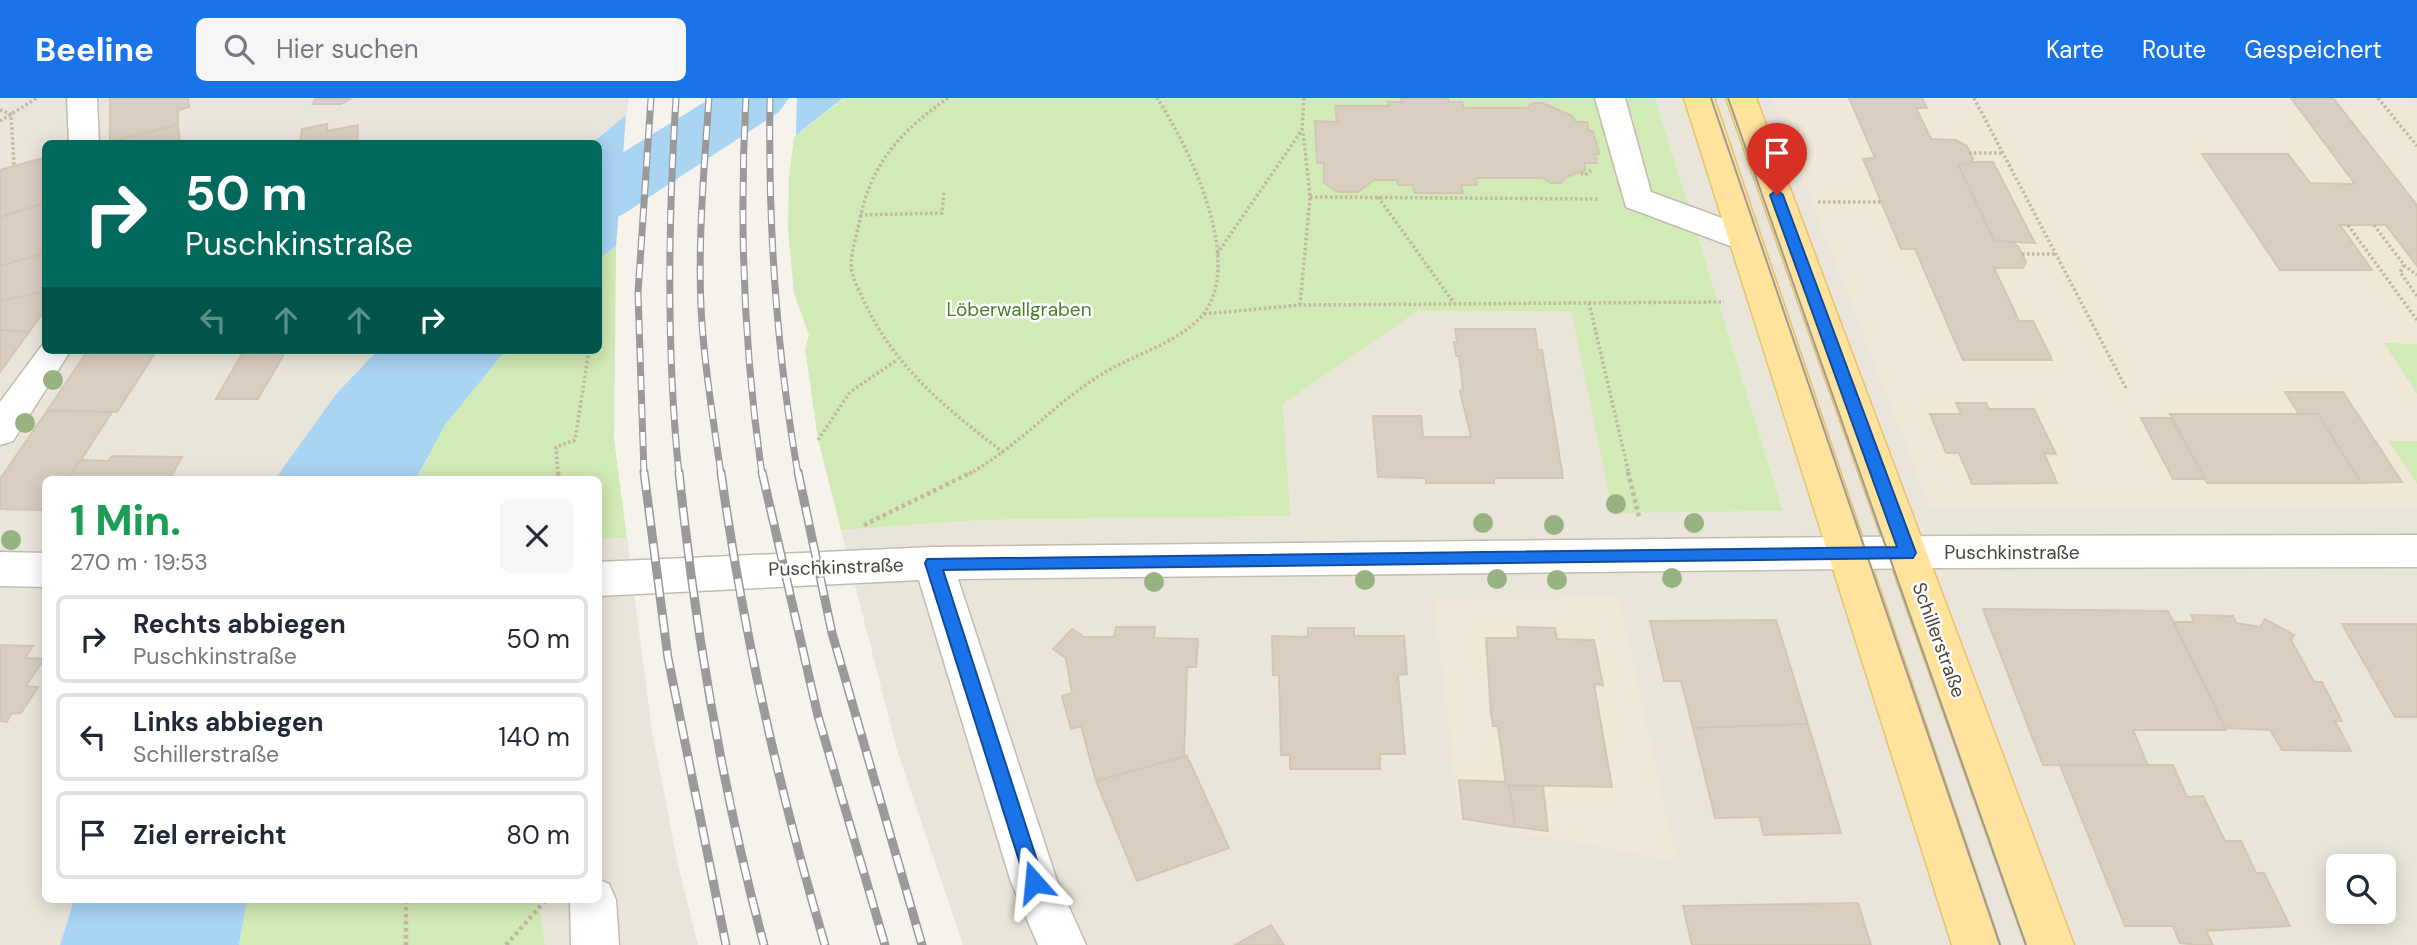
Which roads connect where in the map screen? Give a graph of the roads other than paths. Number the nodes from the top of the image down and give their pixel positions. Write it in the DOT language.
graph roads {
  1 [pos="82,98"];
  2 [pos="1610,98"];
  3 [pos="1699,98"];
  4 [pos="1741,98"];
  5 [pos="84,140"];
  6 [pos="1745,239"];
  7 [pos="51,354"];
  8 [pos="0,431"];
  9 [pos="2417,551"];
  10 [pos="1908,553"];
  11 [pos="1849,554"];
  12 [pos="933,563"];
  13 [pos="0,569"];
  14 [pos="42,570"];
  15 [pos="602,579"];
  16 [pos="593,903"];
  17 [pos="595,945"];
  18 [pos="1062,945"];
  19 [pos="1976,945"];
  20 [pos="2050,945"];
  1 -- 5 [label="street"];
  2 -- 6 [label="street"];
  3 -- 6 [label="main road"];
  4 -- 10 [label="main road, Schillerstraße"];
  6 -- 11 [label="main road"];
  7 -- 8 [label="street"];
  9 -- 10 [label="street, Puschkinstraße"];
  10 -- 11 [label="street, Puschkinstraße"];
  10 -- 20 [label="main road, Schillerstraße"];
  11 -- 12 [label="street, Puschkinstraße"];
  11 -- 19 [label="main road"];
  12 -- 15 [label="street, Puschkinstraße"];
  12 -- 18 [label="street"];
  13 -- 14 [label="street"];
  16 -- 17 [label="street"];
}
